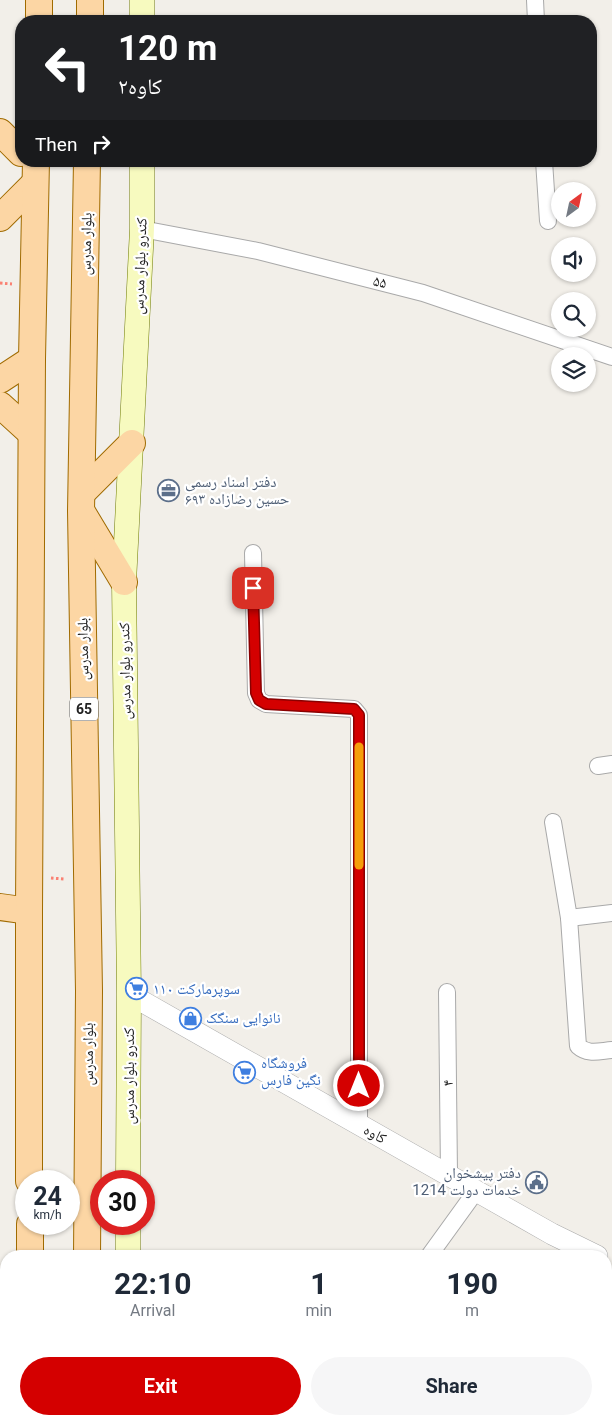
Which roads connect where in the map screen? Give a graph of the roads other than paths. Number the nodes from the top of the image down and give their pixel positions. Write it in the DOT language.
graph roads {
  1 [pos="39,0"];
  2 [pos="90,0"];
  3 [pos="142,0"];
  4 [pos="535,0"];
  5 [pos="39,15"];
  6 [pos="90,15"];
  7 [pos="142,15"];
  8 [pos="536,15"];
  9 [pos="0,132"];
  10 [pos="15,148"];
  11 [pos="30,167"];
  12 [pos="31,167"];
  13 [pos="88,167"];
  14 [pos="142,167"];
  15 [pos="544,167"];
  16 [pos="0,218"];
  17 [pos="548,221"];
  18 [pos="142,229"];
  19 [pos="612,357"];
  20 [pos="32,359"];
  21 [pos="0,380"];
  22 [pos="0,405"];
  23 [pos="32,433"];
  24 [pos="132,443"];
  25 [pos="81,502"];
  26 [pos="253,553"];
  27 [pos="124,582"];
  28 [pos="552,822"];
  29 [pos="0,907"];
  30 [pos="29,911"];
  31 [pos="612,913"];
  32 [pos="569,918"];
  33 [pos="447,992"];
  34 [pos="129,994"];
  35 [pos="612,1050"];
  36 [pos="359,1125"];
  37 [pos="30,1170"];
  38 [pos="128,1170"];
  39 [pos="449,1175"];
  40 [pos="476,1191"];
  41 [pos="30,1235"];
  42 [pos="128,1235"];
  43 [pos="30,1250"];
  44 [pos="87,1250"];
  45 [pos="128,1250"];
  46 [pos="433,1250"];
  47 [pos="585,1250"];
  1 -- 5 [label="main road"];
  2 -- 6 [label="main road"];
  3 -- 7 [label="main road"];
  4 -- 8 [label="street"];
  9 -- 10 [label="main road"];
  11 -- 16 [label="main road"];
  12 -- 20 [label="main road"];
  13 -- 25 [label="main road, بلوار مدرس / 65"];
  14 -- 18 [label="main road, کندرو بلوار مدرس"];
  15 -- 17 [label="street"];
  18 -- 19 [label="street, ۵۵"];
  18 -- 24 [label="main road, کندرو بلوار مدرس"];
  20 -- 21 [label="main road"];
  20 -- 23 [label="main road"];
  22 -- 23 [label="main road"];
  23 -- 30 [label="main road"];
  24 -- 25 [label="main road"];
  24 -- 27 [label="main road, کندرو بلوار مدرس"];
  25 -- 27 [label="main road"];
  25 -- 44 [label="main road, بلوار مدرس / 65"];
  26 -- 36 [label="street"];
  27 -- 34 [label="main road, کندرو بلوار مدرس"];
  28 -- 32 [label="street"];
  29 -- 30 [label="main road"];
  30 -- 37 [label="main road"];
  31 -- 32 [label="street"];
  32 -- 35 [label="street"];
  33 -- 39 [label="street, ۴"];
  34 -- 36 [label="street, کاوه"];
  34 -- 38 [label="main road, کندرو بلوار مدرس"];
  36 -- 39 [label="street, کاوه"];
  39 -- 40 [label="street, کاوه"];
  40 -- 46 [label="street"];
  40 -- 47 [label="street, کاوه"];
  41 -- 43 [label="main road"];
  42 -- 45 [label="main road"];
}
